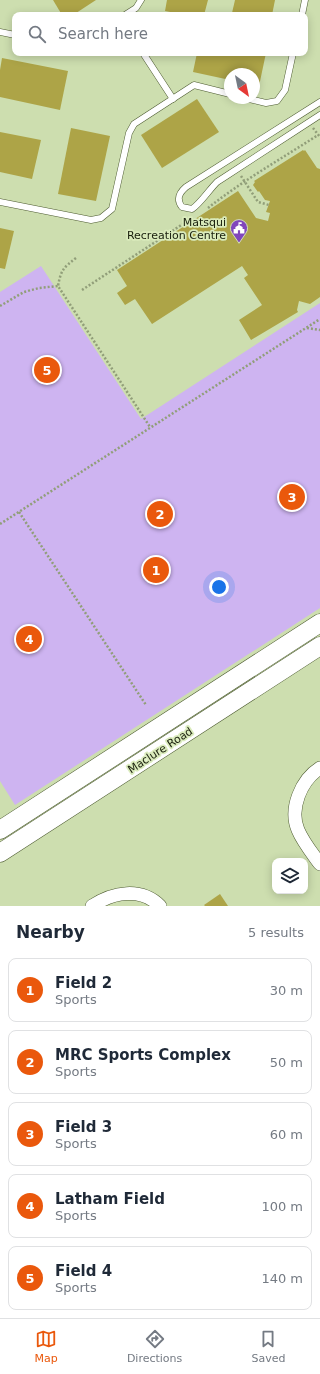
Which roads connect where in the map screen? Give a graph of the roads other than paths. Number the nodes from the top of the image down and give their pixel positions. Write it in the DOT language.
graph roads {
  1 [pos="141,0"];
  2 [pos="305,0"];
  3 [pos="130,12"];
  4 [pos="303,12"];
  5 [pos="0,32"];
  6 [pos="12,35"];
  7 [pos="145,56"];
  8 [pos="292,56"];
  9 [pos="224,92"];
  10 [pos="173,99"];
  11 [pos="260,102"];
  12 [pos="320,102"];
  13 [pos="320,115"];
  14 [pos="0,202"];
  15 [pos="320,623"];
  16 [pos="320,646"];
  17 [pos="320,768"];
  18 [pos="0,830"];
  19 [pos="0,853"];
  20 [pos="320,864"];
  21 [pos="92,906"];
  22 [pos="160,906"];
  1 -- 3 [label="lane"];
  2 -- 4 [label="lane"];
  5 -- 6 [label="lane"];
  7 -- 10 [label="lane"];
  8 -- 11 [label="lane"];
  9 -- 10 [label="lane"];
  10 -- 14 [label="lane"];
  12 -- 13 [label="lane"];
  15 -- 18 [label="main road, Maclure Road"];
  16 -- 19 [label="main road, Maclure Road"];
  17 -- 20 [label="street"];
  21 -- 22 [label="street"];
}
